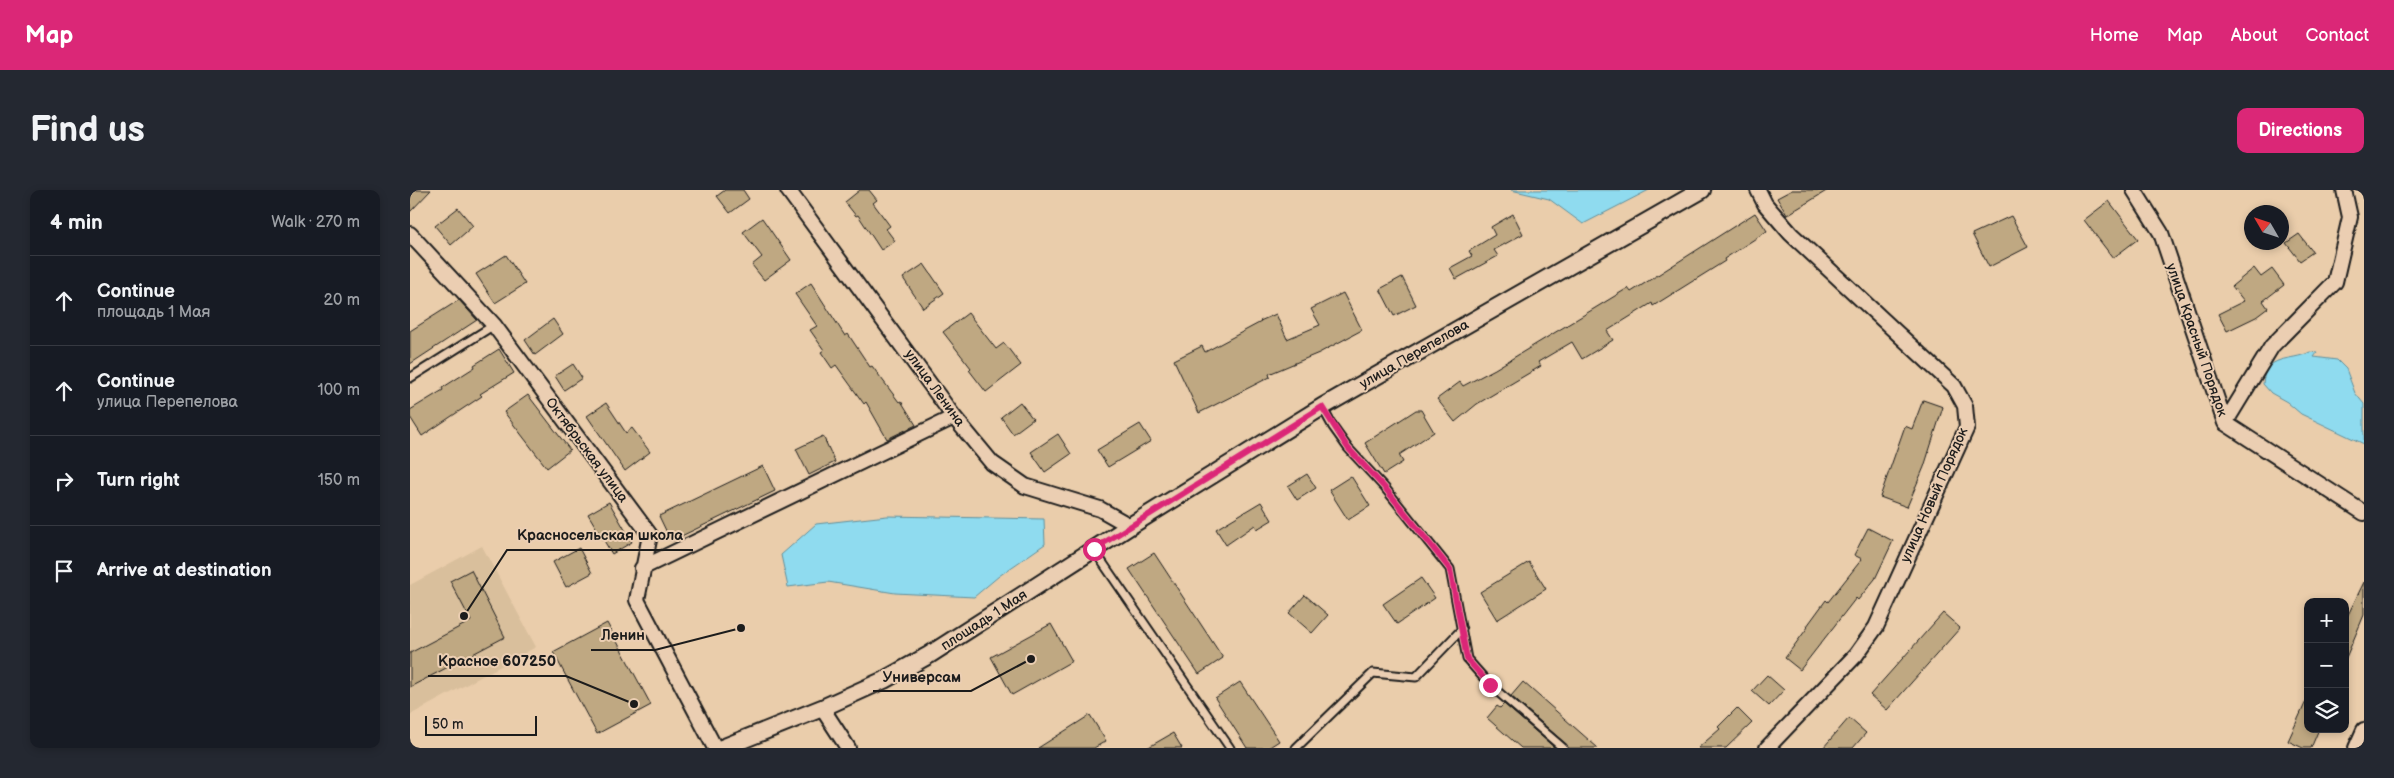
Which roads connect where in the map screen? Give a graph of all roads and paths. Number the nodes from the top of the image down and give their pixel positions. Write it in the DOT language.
graph roads {
  1 [pos="788,190"];
  2 [pos="1702,190"];
  3 [pos="1758,190"];
  4 [pos="2134,190"];
  5 [pos="2344,190"];
  6 [pos="410,234"];
  7 [pos="494,325"];
  8 [pos="410,378"];
  9 [pos="1322,407"];
  10 [pos="954,417"];
  11 [pos="2225,423"];
  12 [pos="2364,513"];
  13 [pos="1130,526"];
  14 [pos="1094,549"];
  15 [pos="642,568"];
  16 [pos="1462,629"];
  17 [pos="822,708"];
  18 [pos="2364,730"];
  19 [pos="715,748"];
  20 [pos="722,748"];
  21 [pos="848,748"];
  22 [pos="1230,748"];
  23 [pos="1296,748"];
  24 [pos="1563,748"];
  25 [pos="1767,748"];
  26 [pos="2356,748"];
  1 -- 10 [label="street, улица Ленина"];
  2 -- 9 [label="street, улица Перепелова"];
  3 -- 25 [label="street, улица Новый Порядок"];
  4 -- 11 [label="street, улица Красный Порядок"];
  5 -- 11 [label="street"];
  6 -- 7 [label="street, Октябрьская улица"];
  7 -- 8 [label="lane"];
  7 -- 15 [label="street, Октябрьская улица"];
  9 -- 13 [label="street, улица Перепелова"];
  9 -- 16 [label="lane"];
  10 -- 13 [label="street, улица Ленина"];
  10 -- 15 [label="street"];
  11 -- 12 [label="street, улица Красный Порядок"];
  13 -- 14 [label="street, площадь 1 Мая"];
  14 -- 17 [label="street, площадь 1 Мая"];
  14 -- 22 [label="lane"];
  15 -- 19 [label="street, Октябрьская улица"];
  16 -- 23 [label="lane"];
  16 -- 24 [label="lane"];
  17 -- 20 [label="street, площадь 1 Мая"];
  17 -- 21 [label="street"];
  18 -- 26 [label="street"];
}
